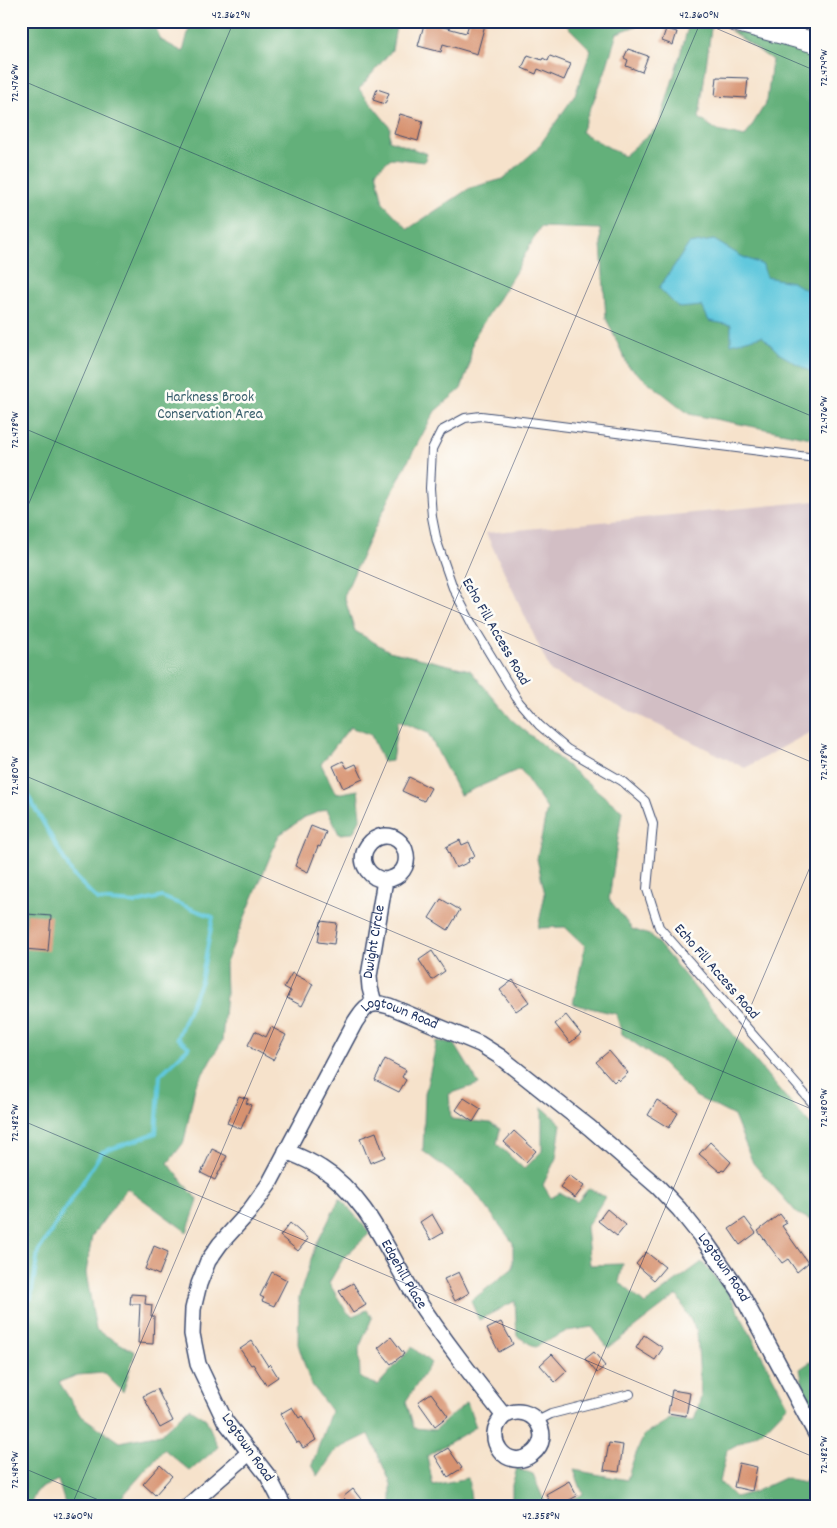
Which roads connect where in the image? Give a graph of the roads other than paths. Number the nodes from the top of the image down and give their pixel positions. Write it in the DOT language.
graph roads {
  1 [pos="734,21"];
  2 [pos="816,42"];
  3 [pos="816,458"];
  4 [pos="386,880"];
  5 [pos="374,1003"];
  6 [pos="816,1107"];
  7 [pos="286,1151"];
  8 [pos="630,1394"];
  9 [pos="504,1416"];
  10 [pos="537,1421"];
  11 [pos="816,1434"];
  12 [pos="250,1452"];
  13 [pos="187,1507"];
  14 [pos="284,1507"];
  1 -- 2 [label="main road"];
  3 -- 6 [label="lane, Echo Fill Access Road"];
  4 -- 5 [label="street, Dwight Circle"];
  5 -- 7 [label="street, Logtown Road"];
  5 -- 11 [label="street, Logtown Road"];
  7 -- 9 [label="street, Edgehill Place"];
  7 -- 12 [label="street, Logtown Road"];
  8 -- 10 [label="lane"];
  9 -- 10 [label="street"];
  9 -- 10 [label="street"];
  12 -- 13 [label="street"];
  12 -- 14 [label="street, Logtown Road"];
}
